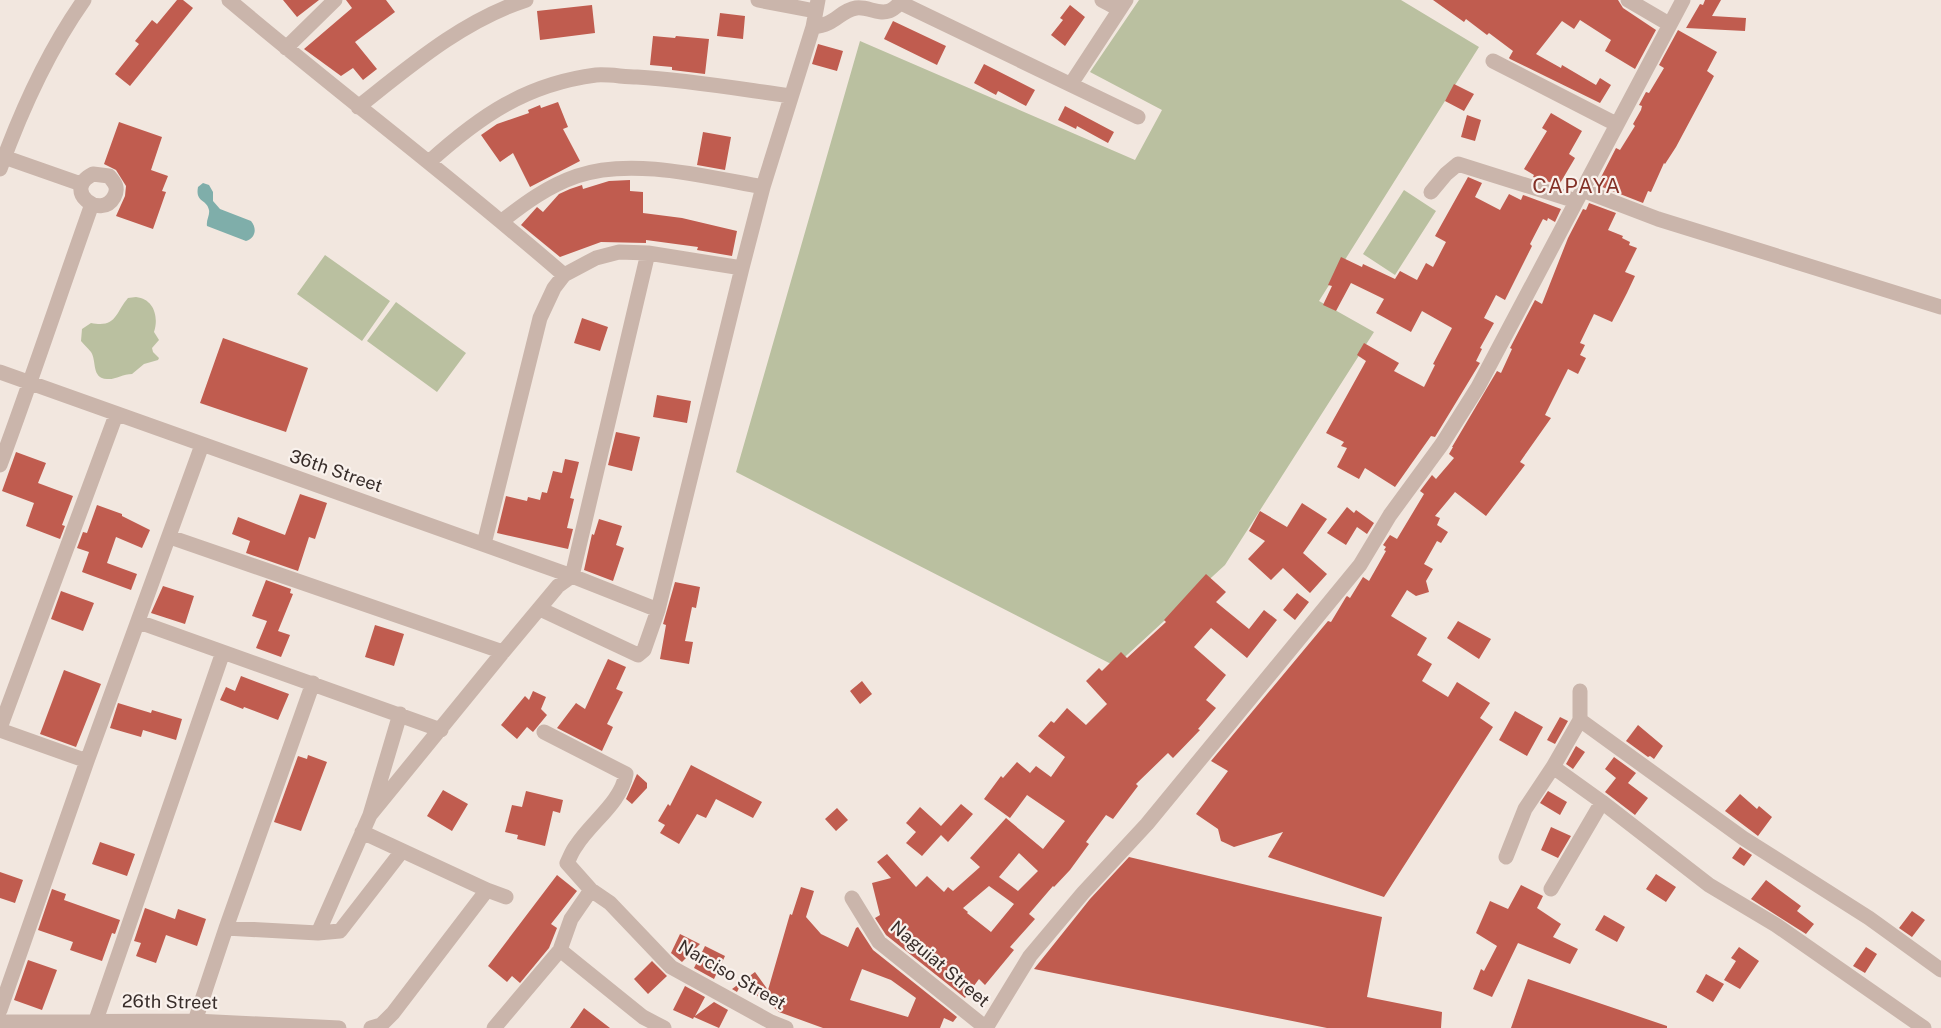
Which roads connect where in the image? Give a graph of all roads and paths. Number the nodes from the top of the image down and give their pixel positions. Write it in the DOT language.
graph roads {
  1 [pos="84,0"];
  2 [pos="229,0"];
  3 [pos="335,0"];
  4 [pos="526,0"];
  5 [pos="758,0"];
  6 [pos="1102,0"];
  7 [pos="1628,0"];
  8 [pos="1683,0"];
  9 [pos="901,1"];
  10 [pos="1122,4"];
  11 [pos="816,5"];
  12 [pos="1669,24"];
  13 [pos="813,27"];
  14 [pos="286,48"];
  15 [pos="1492,62"];
  16 [pos="1071,84"];
  17 [pos="791,96"];
  18 [pos="358,107"];
  19 [pos="1138,117"];
  20 [pos="1616,124"];
  21 [pos="429,162"];
  22 [pos="2,163"];
  23 [pos="81,184"];
  24 [pos="763,187"];
  25 [pos="1431,192"];
  26 [pos="1579,195"];
  27 [pos="92,204"];
  28 [pos="502,221"];
  29 [pos="648,253"];
  30 [pos="741,267"];
  31 [pos="564,276"];
  32 [pos="1941,307"];
  33 [pos="0,372"];
  34 [pos="30,384"];
  35 [pos="116,415"];
  36 [pos="202,445"];
  37 [pos="0,465"];
  38 [pos="170,537"];
  39 [pos="484,544"];
  40 [pos="572,576"];
  41 [pos="540,609"];
  42 [pos="658,610"];
  43 [pos="139,622"];
  44 [pos="223,652"];
  45 [pos="503,652"];
  46 [pos="313,683"];
  47 [pos="1580,691"];
  48 [pos="400,714"];
  49 [pos="1580,720"];
  50 [pos="0,729"];
  51 [pos="441,730"];
  52 [pos="544,732"];
  53 [pos="87,761"];
  54 [pos="1553,767"];
  55 [pos="1602,802"];
  56 [pos="370,815"];
  57 [pos="362,832"];
  58 [pos="402,852"];
  59 [pos="1506,856"];
  60 [pos="1551,889"];
  61 [pos="487,890"];
  62 [pos="591,890"];
  63 [pos="506,897"];
  64 [pos="852,898"];
  65 [pos="226,928"];
  66 [pos="318,933"];
  67 [pos="560,950"];
  68 [pos="1941,970"];
  69 [pos="0,1010"];
  70 [pos="96,1020"];
  71 [pos="195,1021"];
  72 [pos="0,1022"];
  73 [pos="639,1022"];
  74 [pos="128,1025"];
  75 [pos="339,1028"];
  76 [pos="371,1028"];
  77 [pos="494,1028"];
  78 [pos="664,1028"];
  79 [pos="786,1028"];
  80 [pos="986,1028"];
  81 [pos="1924,1028"];
  1 -- 22 [label="street"];
  2 -- 14 [label="street"];
  3 -- 14 [label="street"];
  4 -- 18 [label="street"];
  5 -- 11 [label="street"];
  6 -- 10 [label="street"];
  7 -- 12 [label="street"];
  8 -- 12 [label="street"];
  9 -- 13 [label="street"];
  9 -- 16 [label="street"];
  10 -- 16 [label="street"];
  11 -- 13 [label="street"];
  12 -- 20 [label="street"];
  13 -- 17 [label="street"];
  14 -- 18 [label="street"];
  15 -- 20 [label="street"];
  16 -- 19 [label="street"];
  17 -- 21 [label="street"];
  17 -- 24 [label="street"];
  18 -- 21 [label="street"];
  20 -- 26 [label="street"];
  21 -- 28 [label="street"];
  22 -- 23 [label="street"];
  23 -- 27 [label="street"];
  23 -- 27 [label="street"];
  24 -- 28 [label="street"];
  24 -- 30 [label="street"];
  25 -- 26 [label="street"];
  26 -- 32 [label="street"];
  26 -- 80 [label="street"];
  27 -- 34 [label="street"];
  28 -- 31 [label="street"];
  29 -- 30 [label="street"];
  29 -- 31 [label="street"];
  29 -- 40 [label="street"];
  30 -- 42 [label="street"];
  31 -- 39 [label="street"];
  33 -- 34 [label="street, 36th Street"];
  34 -- 35 [label="street, 36th Street"];
  34 -- 37 [label="street"];
  35 -- 36 [label="street, 36th Street"];
  35 -- 50 [label="street"];
  36 -- 38 [label="street"];
  36 -- 39 [label="street, 36th Street"];
  38 -- 43 [label="street"];
  38 -- 45 [label="street"];
  39 -- 40 [label="street, 36th Street"];
  40 -- 41 [label="street"];
  40 -- 42 [label="street, 36th Street"];
  41 -- 42 [label="street"];
  41 -- 45 [label="street"];
  43 -- 44 [label="street"];
  43 -- 53 [label="street"];
  44 -- 46 [label="street"];
  44 -- 70 [label="street"];
  45 -- 51 [label="street"];
  46 -- 48 [label="street"];
  46 -- 65 [label="street"];
  47 -- 49 [label="street"];
  48 -- 51 [label="street"];
  48 -- 56 [label="street"];
  49 -- 54 [label="street"];
  49 -- 68 [label="street"];
  50 -- 53 [label="street"];
  51 -- 56 [label="street"];
  52 -- 62 [label="street, Narciso Street"];
  53 -- 69 [label="street"];
  54 -- 55 [label="street"];
  54 -- 59 [label="street"];
  55 -- 60 [label="street"];
  55 -- 81 [label="street"];
  56 -- 57 [label="street"];
  57 -- 58 [label="street"];
  57 -- 66 [label="street"];
  58 -- 61 [label="street"];
  58 -- 66 [label="street"];
  61 -- 63 [label="street"];
  61 -- 76 [label="street"];
  62 -- 67 [label="street"];
  62 -- 79 [label="street, Narciso Street"];
  64 -- 80 [label="street, Naguiat Street"];
  65 -- 66 [label="street"];
  65 -- 71 [label="street"];
  67 -- 73 [label="street"];
  67 -- 77 [label="street"];
  70 -- 72 [label="street, 26th Street"];
  70 -- 74 [label="street, 26th Street"];
  71 -- 74 [label="street, 26th Street"];
  71 -- 75 [label="street, 26th Street"];
  73 -- 78 [label="street"];
}
